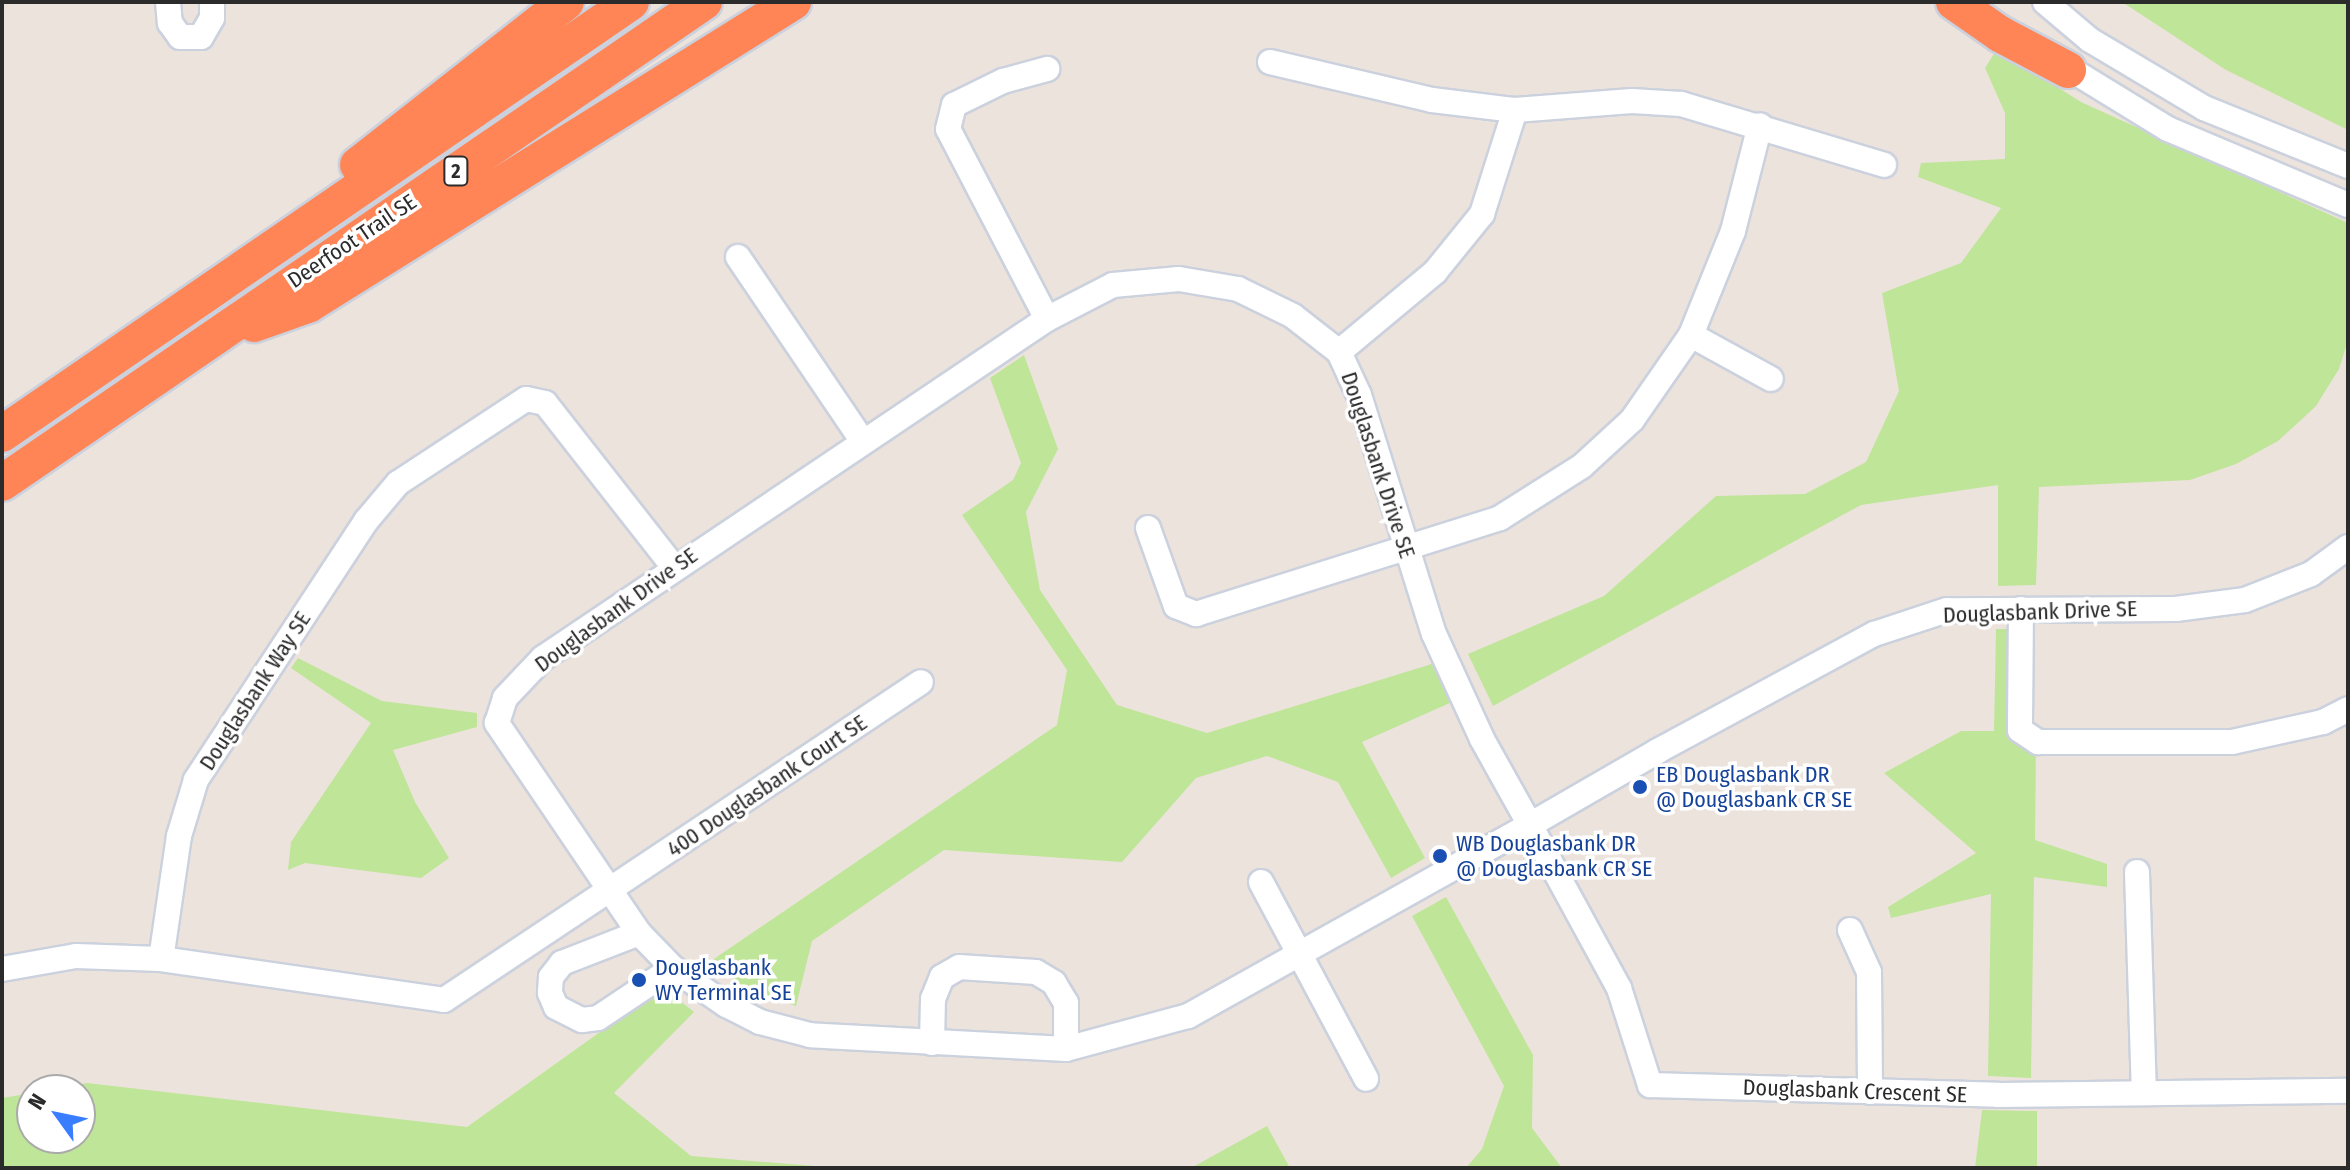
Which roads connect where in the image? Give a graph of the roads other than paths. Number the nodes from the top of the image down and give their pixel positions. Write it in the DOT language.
graph roads {
  1 [pos="168,2"];
  2 [pos="212,2"];
  3 [pos="566,2"];
  4 [pos="631,2"];
  5 [pos="704,2"];
  6 [pos="793,2"];
  7 [pos="1954,2"];
  8 [pos="1984,2"];
  9 [pos="2045,2"];
  10 [pos="1270,62"];
  11 [pos="1047,69"];
  12 [pos="2068,70"];
  13 [pos="1515,110"];
  14 [pos="1760,125"];
  15 [pos="1884,165"];
  16 [pos="2348,166"];
  17 [pos="2348,205"];
  18 [pos="255,257"];
  19 [pos="738,257"];
  20 [pos="1047,319"];
  21 [pos="1691,335"];
  22 [pos="207,340"];
  23 [pos="1339,352"];
  24 [pos="1771,379"];
  25 [pos="2,434"];
  26 [pos="862,440"];
  27 [pos="2,483"];
  28 [pos="1148,528"];
  29 [pos="2348,547"];
  30 [pos="1407,550"];
  31 [pos="673,566"];
  32 [pos="2021,609"];
  33 [pos="921,682"];
  34 [pos="2348,709"];
  35 [pos="1530,825"];
  36 [pos="2137,872"];
  37 [pos="1261,882"];
  38 [pos="612,889"];
  39 [pos="1850,930"];
  40 [pos="639,933"];
  41 [pos="1301,954"];
  42 [pos="161,959"];
  43 [pos="673,968"];
  44 [pos="2,969"];
  45 [pos="932,1043"];
  46 [pos="1066,1049"];
  47 [pos="1366,1079"];
  48 [pos="2348,1091"];
  49 [pos="1870,1092"];
  50 [pos="2144,1093"];
  1 -- 2 [label="street"];
  3 -- 18 [label="highway"];
  4 -- 18 [label="highway, Deerfoot Trail SE / 2"];
  5 -- 22 [label="highway, Deerfoot Trail SE / 2"];
  6 -- 22 [label="highway"];
  7 -- 12 [label="highway"];
  8 -- 12 [label="street"];
  9 -- 16 [label="street"];
  10 -- 13 [label="street"];
  11 -- 20 [label="street"];
  12 -- 17 [label="street"];
  13 -- 14 [label="street"];
  13 -- 23 [label="street"];
  14 -- 15 [label="street"];
  14 -- 21 [label="street"];
  18 -- 25 [label="highway, Deerfoot Trail SE / 2"];
  19 -- 26 [label="street"];
  20 -- 23 [label="street, Douglasbank Drive SE"];
  20 -- 26 [label="street, Douglasbank Drive SE"];
  21 -- 24 [label="street"];
  21 -- 30 [label="street"];
  22 -- 27 [label="highway, Deerfoot Trail SE / 2"];
  23 -- 30 [label="street, Douglasbank Drive SE"];
  26 -- 31 [label="street, Douglasbank Drive SE"];
  28 -- 30 [label="street"];
  29 -- 32 [label="street, Douglasbank Drive SE"];
  30 -- 35 [label="street, Douglasbank Drive SE"];
  31 -- 38 [label="street, Douglasbank Drive SE"];
  31 -- 42 [label="street, Douglasbank Way SE"];
  32 -- 34 [label="street"];
  32 -- 35 [label="street, Douglasbank Drive SE"];
  33 -- 38 [label="street, 400 Douglasbank Court SE"];
  35 -- 41 [label="street, Douglasbank Drive SE"];
  35 -- 49 [label="street, Douglasbank Crescent SE"];
  36 -- 50 [label="street"];
  37 -- 41 [label="street"];
  38 -- 40 [label="street, Douglasbank Drive SE"];
  38 -- 42 [label="street"];
  39 -- 49 [label="street"];
  40 -- 43 [label="street, Douglasbank Drive SE"];
  40 -- 43 [label="street"];
  41 -- 46 [label="street, Douglasbank Drive SE"];
  41 -- 47 [label="street"];
  42 -- 44 [label="street"];
  43 -- 45 [label="street, Douglasbank Drive SE"];
  45 -- 46 [label="street, Douglasbank Drive SE"];
  45 -- 46 [label="street"];
  48 -- 50 [label="street, Douglasbank Crescent SE"];
  49 -- 50 [label="street, Douglasbank Crescent SE"];
}
